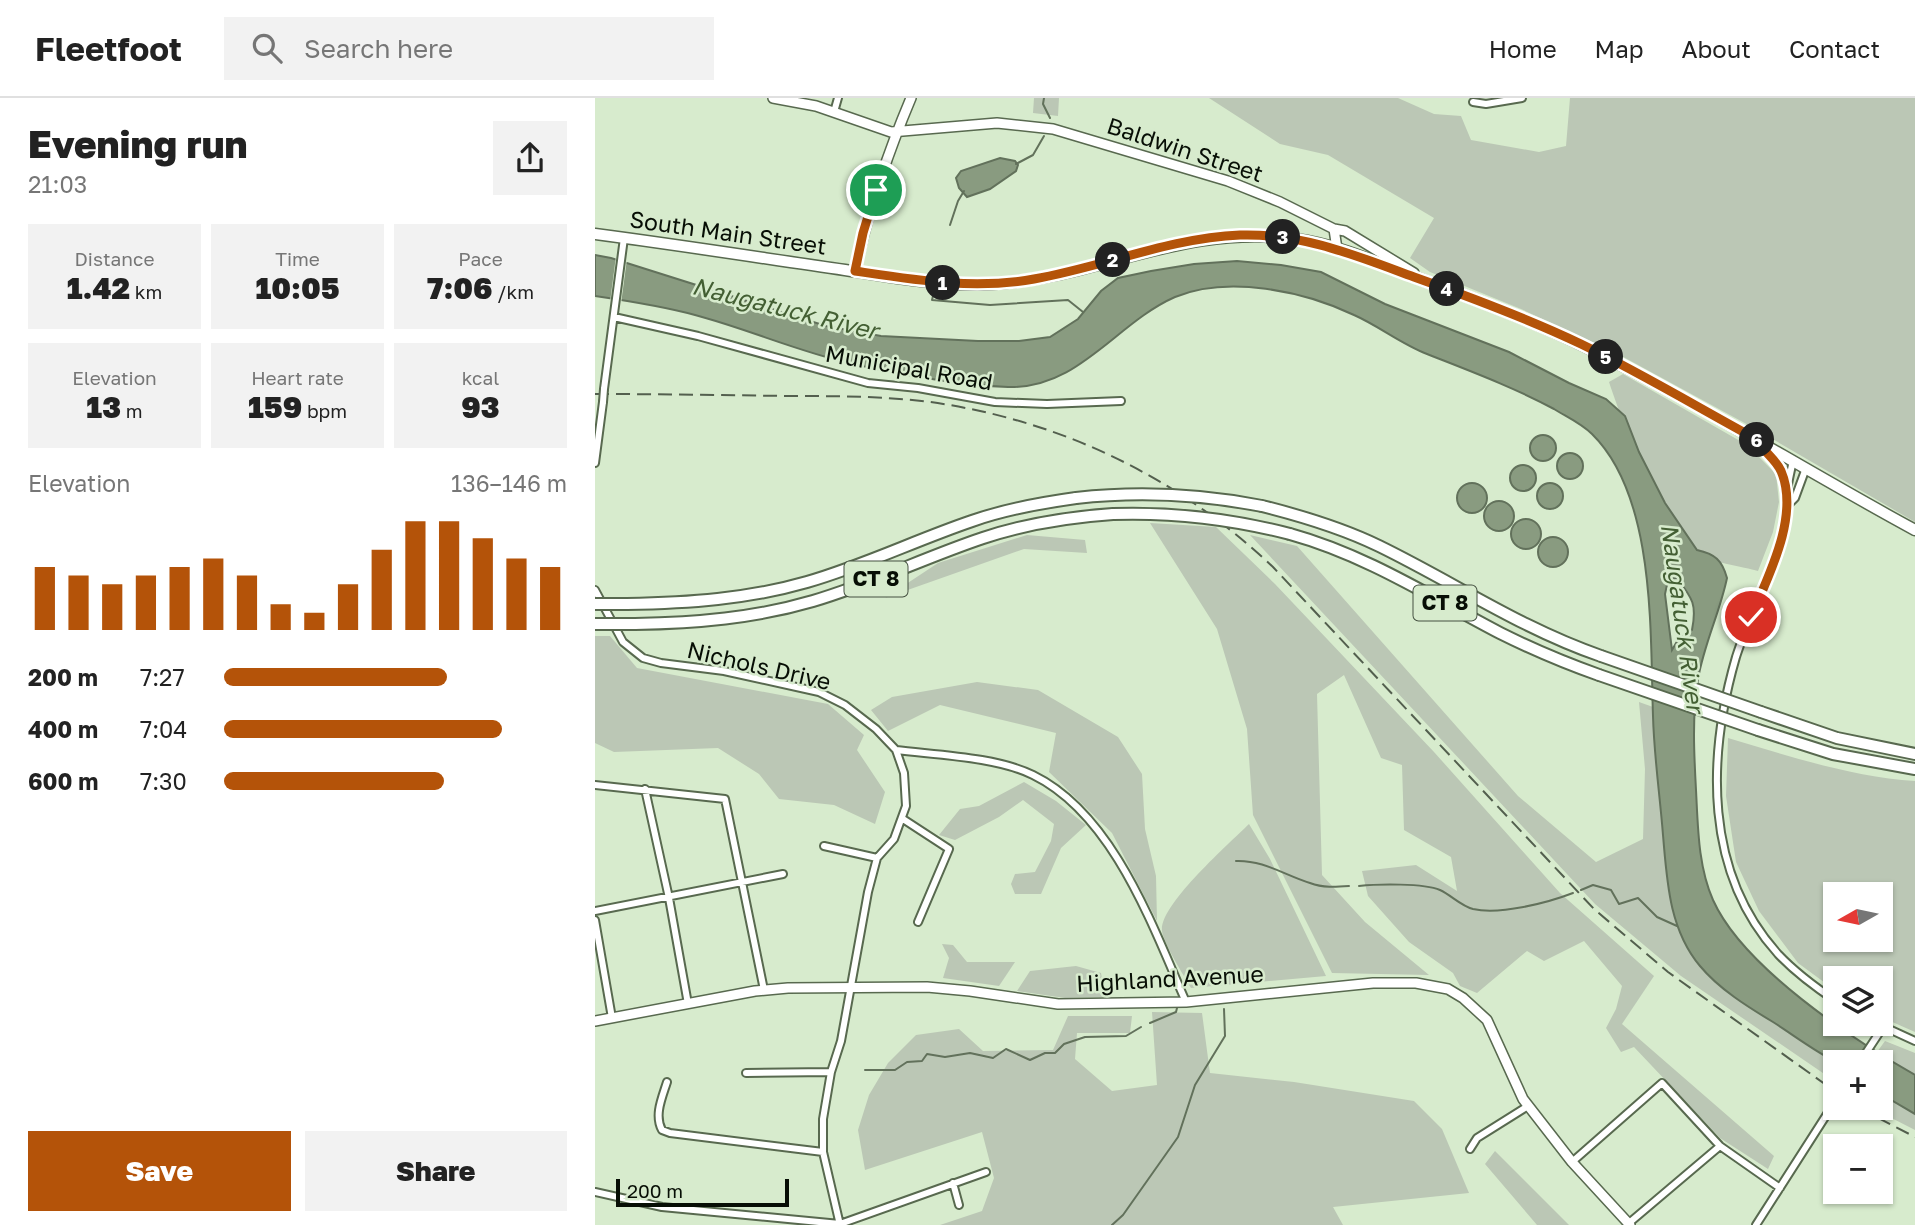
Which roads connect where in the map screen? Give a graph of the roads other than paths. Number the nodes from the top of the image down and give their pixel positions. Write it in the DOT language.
graph roads {
  1 [pos="773,98"];
  2 [pos="838,98"];
  3 [pos="911,98"];
  4 [pos="1522,98"];
  5 [pos="1473,102"];
  6 [pos="834,112"];
  7 [pos="895,133"];
  8 [pos="1334,229"];
  9 [pos="595,234"];
  10 [pos="624,237"];
  11 [pos="1337,249"];
  12 [pos="855,271"];
  13 [pos="1419,279"];
  14 [pos="614,317"];
  15 [pos="1121,401"];
  16 [pos="1758,440"];
  17 [pos="1793,460"];
  18 [pos="595,463"];
  19 [pos="1805,468"];
  20 [pos="1787,494"];
  21 [pos="1789,504"];
  22 [pos="1915,530"];
  23 [pos="595,590"];
  24 [pos="595,604"];
  25 [pos="595,624"];
  26 [pos="896,750"];
  27 [pos="1915,752"];
  28 [pos="1915,769"];
  29 [pos="595,785"];
  30 [pos="645,789"];
  31 [pos="902,819"];
  32 [pos="824,846"];
  33 [pos="877,858"];
  34 [pos="783,874"];
  35 [pos="742,882"];
  36 [pos="669,898"];
  37 [pos="595,911"];
  38 [pos="595,920"];
  39 [pos="918,922"];
  40 [pos="851,987"];
  41 [pos="764,990"];
  42 [pos="1823,990"];
  43 [pos="1186,1002"];
  44 [pos="688,1004"];
  45 [pos="613,1018"];
  46 [pos="595,1021"];
  47 [pos="1893,1031"];
  48 [pos="1915,1041"];
  49 [pos="831,1072"];
  50 [pos="746,1073"];
  51 [pos="667,1082"];
  52 [pos="1528,1106"];
  53 [pos="1823,1120"];
  54 [pos="1720,1146"];
  55 [pos="1469,1149"];
  56 [pos="823,1152"];
  57 [pos="1572,1162"];
  58 [pos="986,1172"];
  59 [pos="953,1183"];
  60 [pos="1780,1188"];
  61 [pos="595,1192"];
  62 [pos="959,1205"];
  63 [pos="840,1224"];
  64 [pos="1629,1224"];
  65 [pos="1756,1225"];
  1 -- 6 [label="main road, Baldwin Street"];
  2 -- 6 [label="street"];
  3 -- 7 [label="main road"];
  4 -- 5 [label="street"];
  6 -- 7 [label="main road, Baldwin Street"];
  7 -- 8 [label="main road, Baldwin Street"];
  7 -- 12 [label="main road"];
  8 -- 11 [label="main road"];
  8 -- 13 [label="main road, Baldwin Street"];
  9 -- 10 [label="main road, South Main Street"];
  10 -- 12 [label="main road, South Main Street"];
  10 -- 14 [label="street"];
  11 -- 12 [label="main road, South Main Street"];
  11 -- 13 [label="main road, South Main Street"];
  13 -- 16 [label="main road, South Main Street"];
  14 -- 15 [label="street, Municipal Road"];
  14 -- 18 [label="street, bridge"];
  16 -- 17 [label="main road, South Main Street"];
  16 -- 20 [label="street"];
  17 -- 19 [label="main road, South Main Street"];
  17 -- 20 [label="street"];
  19 -- 21 [label="street"];
  19 -- 22 [label="main road, South Main Street"];
  20 -- 21 [label="street"];
  21 -- 42 [label="street"];
  23 -- 26 [label="street, Nichols Drive"];
  24 -- 27 [label="highway, CT 8, bridge"];
  25 -- 28 [label="highway, CT 8, bridge"];
  26 -- 31 [label="street, Nichols Drive"];
  26 -- 43 [label="street"];
  29 -- 30 [label="street"];
  30 -- 35 [label="street"];
  30 -- 36 [label="street"];
  31 -- 33 [label="street, Nichols Drive"];
  31 -- 39 [label="street"];
  32 -- 33 [label="street"];
  33 -- 40 [label="street, Nichols Drive"];
  34 -- 35 [label="street"];
  35 -- 36 [label="street"];
  35 -- 41 [label="street"];
  36 -- 37 [label="street"];
  36 -- 44 [label="street"];
  38 -- 45 [label="street"];
  40 -- 41 [label="main road, Highland Avenue"];
  40 -- 43 [label="main road, Highland Avenue"];
  40 -- 49 [label="street, Nichols Drive"];
  41 -- 44 [label="main road, Highland Avenue"];
  43 -- 52 [label="main road, Highland Avenue"];
  44 -- 45 [label="main road, Highland Avenue"];
  45 -- 46 [label="main road, Highland Avenue"];
  47 -- 48 [label="street"];
  49 -- 50 [label="street"];
  49 -- 56 [label="street, Nichols Drive"];
  51 -- 56 [label="street"];
  52 -- 55 [label="street"];
  52 -- 57 [label="main road, Highland Avenue"];
  53 -- 60 [label="street"];
  54 -- 57 [label="street"];
  54 -- 60 [label="street"];
  54 -- 64 [label="street"];
  56 -- 63 [label="street, Nichols Drive"];
  57 -- 64 [label="main road, Highland Avenue"];
  58 -- 59 [label="street"];
  59 -- 62 [label="street"];
  59 -- 63 [label="street"];
  60 -- 65 [label="street"];
  61 -- 63 [label="street"];
}
